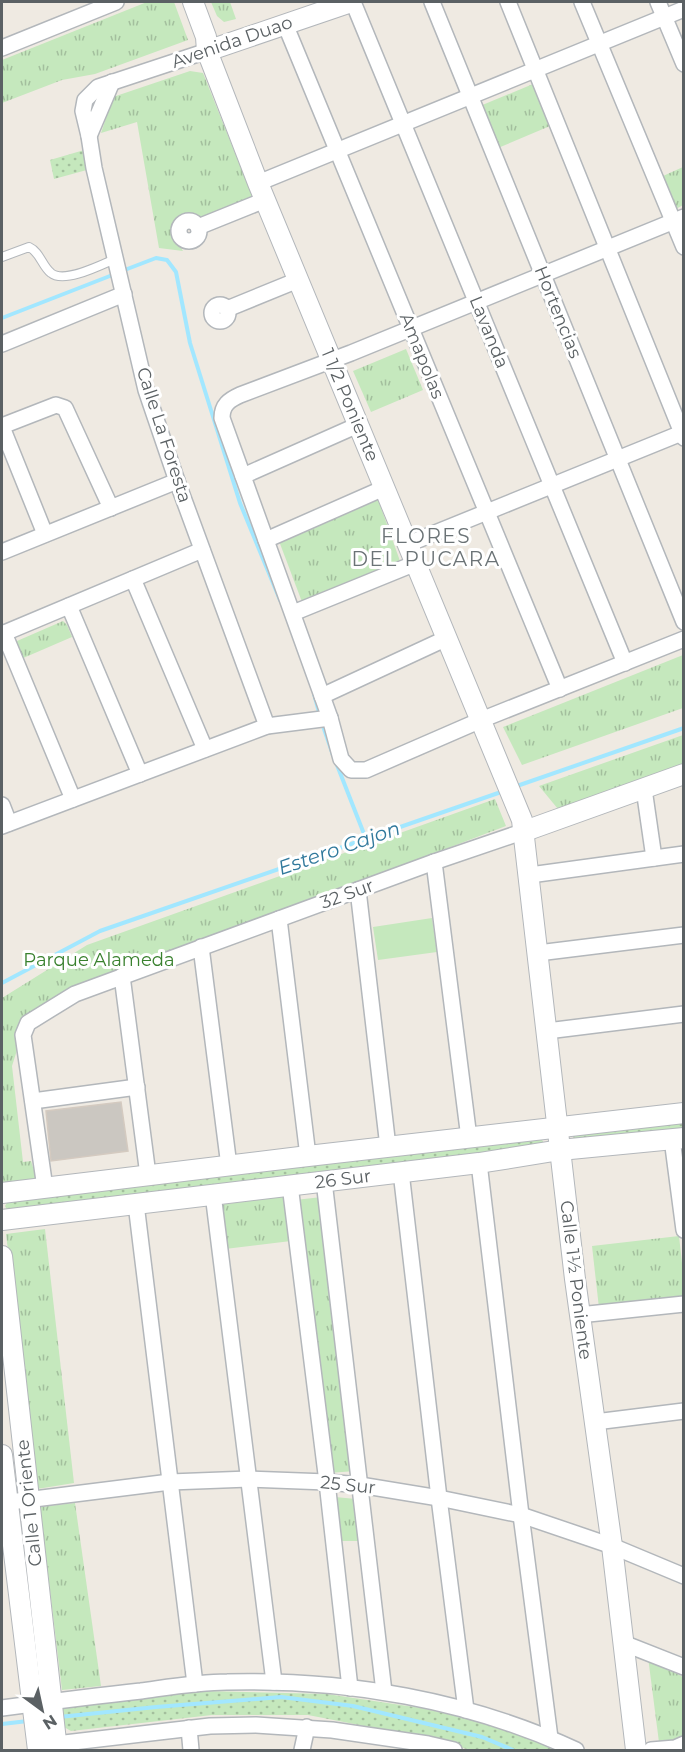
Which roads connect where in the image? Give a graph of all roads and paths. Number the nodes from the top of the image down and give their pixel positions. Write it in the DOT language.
graph roads {
  1 [pos="116,2"];
  2 [pos="193,2"];
  3 [pos="352,2"];
  4 [pos="432,2"];
  5 [pos="508,2"];
  6 [pos="582,2"];
  7 [pos="658,2"];
  8 [pos="684,9"];
  9 [pos="664,17"];
  10 [pos="285,24"];
  11 [pos="600,44"];
  12 [pos="2,48"];
  13 [pos="207,51"];
  14 [pos="684,64"];
  15 [pos="535,70"];
  16 [pos="112,81"];
  17 [pos="471,96"];
  18 [pos="403,124"];
  19 [pos="337,151"];
  20 [pos="261,191"];
  21 [pos="678,220"];
  22 [pos="198,227"];
  23 [pos="684,247"];
  24 [pos="607,248"];
  25 [pos="2,257"];
  26 [pos="116,262"];
  27 [pos="543,274"];
  28 [pos="298,280"];
  29 [pos="122,288"];
  30 [pos="476,302"];
  31 [pos="227,309"];
  32 [pos="411,328"];
  33 [pos="2,344"];
  34 [pos="331,359"];
  35 [pos="358,425"];
  36 [pos="2,426"];
  37 [pos="683,434"];
  38 [pos="618,459"];
  39 [pos="243,476"];
  40 [pos="177,481"];
  41 [pos="552,486"];
  42 [pos="384,488"];
  43 [pos="111,508"];
  44 [pos="487,512"];
  45 [pos="45,534"];
  46 [pos="266,540"];
  47 [pos="408,544"];
  48 [pos="202,550"];
  49 [pos="2,552"];
  50 [pos="416,563"];
  51 [pos="133,579"];
  52 [pos="69,606"];
  53 [pos="293,613"];
  54 [pos="684,622"];
  55 [pos="3,634"];
  56 [pos="447,638"];
  57 [pos="684,639"];
  58 [pos="624,663"];
  59 [pos="560,688"];
  60 [pos="322,696"];
  61 [pos="330,718"];
  62 [pos="481,720"];
  63 [pos="267,726"];
  64 [pos="205,749"];
  65 [pos="140,774"];
  66 [pos="684,774"];
  67 [pos="644,789"];
  68 [pos="73,799"];
  69 [pos="2,805"];
  70 [pos="518,809"];
  71 [pos="5,825"];
  72 [pos="525,831"];
  73 [pos="684,854"];
  74 [pos="654,858"];
  75 [pos="435,862"];
  76 [pos="530,875"];
  77 [pos="358,890"];
  78 [pos="279,919"];
  79 [pos="684,934"];
  80 [pos="201,947"];
  81 [pos="538,953"];
  82 [pos="122,976"];
  83 [pos="684,1014"];
  84 [pos="547,1031"];
  85 [pos="137,1087"];
  86 [pos="33,1101"];
  87 [pos="684,1113"];
  88 [pos="557,1127"];
  89 [pos="469,1138"];
  90 [pos="678,1139"];
  91 [pos="388,1147"];
  92 [pos="560,1150"];
  93 [pos="308,1156"];
  94 [pos="479,1163"];
  95 [pos="229,1166"];
  96 [pos="401,1172"];
  97 [pos="148,1175"];
  98 [pos="324,1181"];
  99 [pos="290,1185"];
  100 [pos="45,1188"];
  101 [pos="2,1193"];
  102 [pos="213,1194"];
  103 [pos="136,1204"];
  104 [pos="2,1220"];
  105 [pos="684,1230"];
  106 [pos="2,1256"];
  107 [pos="684,1304"];
  108 [pos="579,1315"];
  109 [pos="684,1411"];
  110 [pos="595,1422"];
  111 [pos="2,1455"];
  112 [pos="249,1479"];
  113 [pos="170,1482"];
  114 [pos="327,1482"];
  115 [pos="360,1485"];
  116 [pos="439,1497"];
  117 [pos="29,1500"];
  118 [pos="4,1503"];
  119 [pos="521,1515"];
  120 [pos="612,1546"];
  121 [pos="684,1566"];
  122 [pos="666,1568"];
  123 [pos="684,1576"];
  124 [pos="623,1643"];
  125 [pos="684,1667"];
  126 [pos="273,1682"];
  127 [pos="195,1684"];
  128 [pos="350,1688"];
  129 [pos="384,1692"];
  130 [pos="2,1708"];
  131 [pos="466,1710"];
  132 [pos="43,1714"];
  133 [pos="306,1727"];
  134 [pos="189,1728"];
  135 [pos="550,1738"];
  136 [pos="116,1743"];
  137 [pos="382,1744"];
  138 [pos="684,1744"];
  139 [pos="57,1747"];
  140 [pos="38,1750"];
  141 [pos="191,1750"];
  142 [pos="302,1750"];
  143 [pos="454,1750"];
  144 [pos="576,1750"];
  145 [pos="636,1750"];
  146 [pos="651,1750"];
  1 -- 12 [label="street"];
  2 -- 13 [label="street, 1 1/2 Poniente"];
  3 -- 10 [label="street, Avenida Duao"];
  3 -- 18 [label="street, Lavanda"];
  4 -- 17 [label="street, Hortencias"];
  5 -- 15 [label="street"];
  6 -- 11 [label="street"];
  7 -- 9 [label="street"];
  8 -- 9 [label="street"];
  9 -- 11 [label="street"];
  9 -- 14 [label="street"];
  10 -- 13 [label="street, Avenida Duao"];
  10 -- 19 [label="street, Amapolas"];
  11 -- 15 [label="street"];
  11 -- 21 [label="street"];
  13 -- 16 [label="street, Avenida Duao"];
  13 -- 20 [label="street, 1 1/2 Poniente"];
  15 -- 17 [label="street"];
  15 -- 24 [label="street"];
  16 -- 26 [label="street, Calle La Foresta"];
  17 -- 18 [label="street"];
  17 -- 27 [label="street, Hortencias"];
  18 -- 19 [label="street"];
  18 -- 30 [label="street, Lavanda"];
  19 -- 20 [label="street"];
  19 -- 32 [label="street, Amapolas"];
  20 -- 22 [label="street"];
  20 -- 28 [label="street, 1 1/2 Poniente"];
  21 -- 23 [label="street"];
  21 -- 24 [label="street"];
  24 -- 27 [label="street"];
  24 -- 37 [label="street"];
  25 -- 26 [label="lane"];
  26 -- 29 [label="street, Calle La Foresta"];
  27 -- 30 [label="street"];
  27 -- 38 [label="street, Hortencias"];
  28 -- 31 [label="street"];
  28 -- 34 [label="street, 1 1/2 Poniente"];
  29 -- 33 [label="street"];
  29 -- 40 [label="street, Calle La Foresta"];
  30 -- 32 [label="street"];
  30 -- 41 [label="street, Lavanda"];
  32 -- 34 [label="street"];
  32 -- 44 [label="street, Amapolas"];
  34 -- 35 [label="street, 1 1/2 Poniente"];
  34 -- 39 [label="street"];
  35 -- 39 [label="street"];
  35 -- 42 [label="street, 1 1/2 Poniente"];
  36 -- 43 [label="street"];
  36 -- 45 [label="street"];
  37 -- 38 [label="street"];
  38 -- 41 [label="street"];
  38 -- 54 [label="street, Hortencias"];
  39 -- 46 [label="street"];
  40 -- 43 [label="street"];
  40 -- 48 [label="street, Calle La Foresta"];
  41 -- 44 [label="street"];
  41 -- 58 [label="street, Lavanda"];
  42 -- 46 [label="street"];
  42 -- 47 [label="street, 1 1/2 Poniente"];
  43 -- 45 [label="street"];
  44 -- 47 [label="street"];
  44 -- 59 [label="street, Amapolas"];
  45 -- 49 [label="street"];
  46 -- 53 [label="street"];
  47 -- 50 [label="street, 1 1/2 Poniente"];
  48 -- 51 [label="street"];
  48 -- 63 [label="street, Calle La Foresta"];
  50 -- 53 [label="street"];
  50 -- 56 [label="street, 1 1/2 Poniente"];
  51 -- 52 [label="street"];
  51 -- 64 [label="street"];
  52 -- 55 [label="street"];
  52 -- 65 [label="street"];
  53 -- 60 [label="street"];
  55 -- 68 [label="street"];
  56 -- 60 [label="street"];
  56 -- 62 [label="street, 1 1/2 Poniente"];
  57 -- 58 [label="street"];
  58 -- 59 [label="street"];
  59 -- 62 [label="street"];
  60 -- 61 [label="street"];
  61 -- 62 [label="street"];
  61 -- 63 [label="street"];
  62 -- 70 [label="street, 1 1/2 Poniente"];
  63 -- 64 [label="street"];
  64 -- 65 [label="street"];
  65 -- 68 [label="street"];
  66 -- 67 [label="street, 32 Sur"];
  67 -- 72 [label="street, 32 Sur"];
  67 -- 74 [label="street"];
  68 -- 71 [label="street"];
  69 -- 71 [label="street"];
  70 -- 72 [label="street, Calle 1½ Poniente"];
  72 -- 75 [label="street, 32 Sur"];
  72 -- 76 [label="street, Calle 1½ Poniente"];
  73 -- 74 [label="street"];
  74 -- 76 [label="street"];
  75 -- 77 [label="street, 32 Sur"];
  75 -- 89 [label="street"];
  76 -- 81 [label="street, Calle 1½ Poniente"];
  77 -- 78 [label="street, 32 Sur"];
  77 -- 91 [label="street"];
  78 -- 80 [label="street, 32 Sur"];
  78 -- 93 [label="street"];
  79 -- 81 [label="street"];
  80 -- 82 [label="street, 32 Sur"];
  80 -- 95 [label="street"];
  81 -- 84 [label="street, Calle 1½ Poniente"];
  82 -- 85 [label="street"];
  82 -- 86 [label="street, 32 Sur"];
  83 -- 84 [label="street"];
  84 -- 88 [label="street, Calle 1½ Poniente"];
  85 -- 86 [label="street"];
  85 -- 97 [label="street"];
  86 -- 100 [label="street"];
  87 -- 88 [label="street, 26 Sur"];
  88 -- 89 [label="street, 26 Sur"];
  88 -- 92 [label="street, Calle 1½ Poniente"];
  89 -- 91 [label="street, 26 Sur"];
  90 -- 92 [label="street, 26 Sur"];
  90 -- 105 [label="street"];
  91 -- 93 [label="street, 26 Sur"];
  92 -- 94 [label="street, 26 Sur"];
  92 -- 108 [label="street, Calle 1½ Poniente"];
  93 -- 95 [label="street, 26 Sur"];
  94 -- 96 [label="street, 26 Sur"];
  94 -- 119 [label="street"];
  95 -- 97 [label="street, 26 Sur"];
  96 -- 98 [label="street, 26 Sur"];
  96 -- 116 [label="street"];
  97 -- 100 [label="street, 26 Sur"];
  98 -- 99 [label="street, 26 Sur"];
  98 -- 115 [label="street"];
  99 -- 102 [label="street, 26 Sur"];
  99 -- 114 [label="street"];
  100 -- 101 [label="street, 26 Sur"];
  102 -- 103 [label="street, 26 Sur"];
  102 -- 112 [label="street"];
  103 -- 104 [label="street, 26 Sur"];
  103 -- 113 [label="street"];
  106 -- 117 [label="street, Calle 1 Oriente"];
  107 -- 108 [label="street"];
  108 -- 110 [label="street, Calle 1½ Poniente"];
  109 -- 110 [label="street"];
  110 -- 120 [label="street, Calle 1½ Poniente"];
  111 -- 118 [label="street, Calle 1 Oriente"];
  112 -- 113 [label="street, 25 Sur"];
  112 -- 114 [label="street, 25 Sur"];
  112 -- 126 [label="street"];
  113 -- 117 [label="street, 25 Sur"];
  113 -- 127 [label="street"];
  114 -- 115 [label="street, 25 Sur"];
  114 -- 128 [label="street"];
  115 -- 116 [label="street, 25 Sur"];
  115 -- 129 [label="street"];
  116 -- 119 [label="street, 25 Sur"];
  116 -- 131 [label="street"];
  117 -- 118 [label="street, 25 Sur"];
  117 -- 132 [label="street, Calle 1 Oriente"];
  118 -- 132 [label="street, Calle 1 Oriente"];
  119 -- 120 [label="street, 25 Sur"];
  119 -- 135 [label="street"];
  120 -- 122 [label="street, 25 Sur"];
  120 -- 124 [label="street, Calle 1½ Poniente"];
  121 -- 122 [label="street, 25 Sur"];
  122 -- 123 [label="street"];
  124 -- 125 [label="street"];
  124 -- 145 [label="street, Calle 1½ Poniente"];
  126 -- 127 [label="street"];
  126 -- 128 [label="street"];
  127 -- 132 [label="street"];
  128 -- 129 [label="street"];
  129 -- 131 [label="street"];
  130 -- 132 [label="street"];
  131 -- 135 [label="street"];
  132 -- 139 [label="street, Calle 1 Oriente"];
  132 -- 140 [label="street, Calle 1 Oriente"];
  133 -- 134 [label="street"];
  133 -- 137 [label="street"];
  133 -- 142 [label="street"];
  134 -- 136 [label="street"];
  134 -- 141 [label="street"];
  135 -- 144 [label="street"];
  136 -- 139 [label="street"];
  137 -- 143 [label="street"];
  138 -- 146 [label="street"];
}
